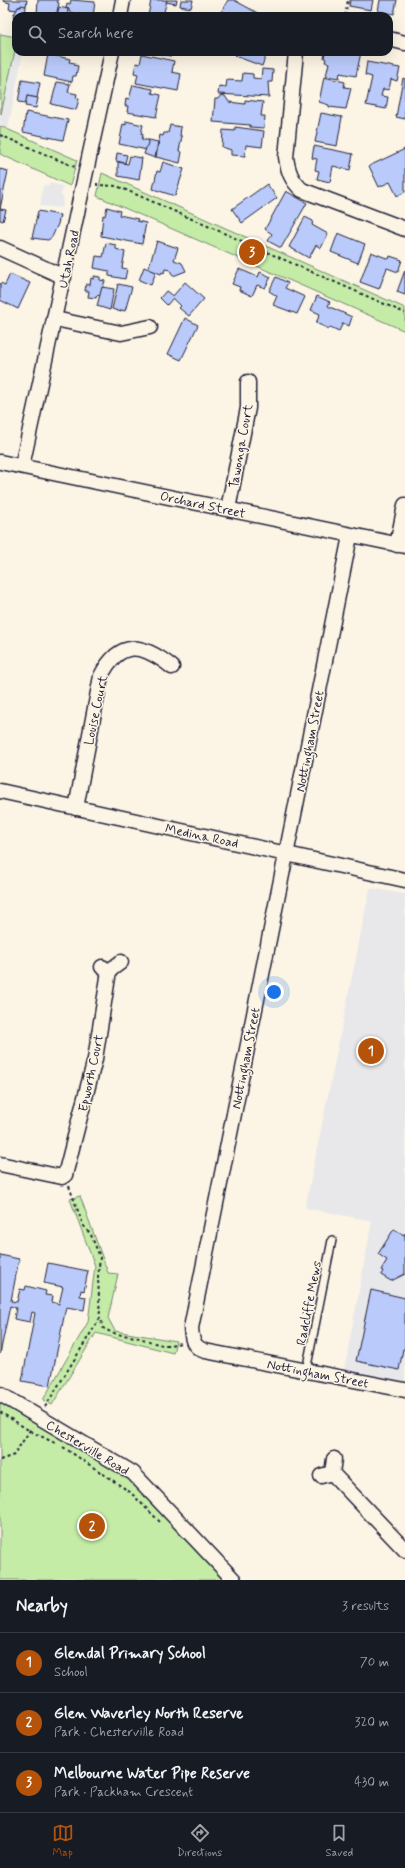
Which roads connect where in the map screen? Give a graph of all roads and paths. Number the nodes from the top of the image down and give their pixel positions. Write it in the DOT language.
graph roads {
  1 [pos="123,0"];
  2 [pos="348,0"];
  3 [pos="121,12"];
  4 [pos="346,12"];
  5 [pos="393,40"];
  6 [pos="405,43"];
  7 [pos="111,56"];
  8 [pos="296,56"];
  9 [pos="0,135"];
  10 [pos="88,172"];
  11 [pos="405,229"];
  12 [pos="0,248"];
  13 [pos="64,277"];
  14 [pos="405,313"];
  15 [pos="55,319"];
  16 [pos="150,328"];
  17 [pos="248,382"];
  18 [pos="0,462"];
  19 [pos="22,466"];
  20 [pos="405,505"];
  21 [pos="228,509"];
  22 [pos="350,536"];
  23 [pos="401,545"];
  24 [pos="172,667"];
  25 [pos="0,791"];
  26 [pos="76,808"];
  27 [pos="287,854"];
  28 [pos="405,880"];
  29 [pos="121,962"];
  30 [pos="0,1164"];
  31 [pos="65,1175"];
  32 [pos="332,1240"];
  33 [pos="100,1318"];
  34 [pos="192,1341"];
  35 [pos="306,1371"];
  36 [pos="405,1390"];
  37 [pos="0,1394"];
  38 [pos="0,1412"];
  39 [pos="39,1417"];
  40 [pos="30,1431"];
  41 [pos="0,1460"];
  42 [pos="329,1470"];
  43 [pos="163,1525"];
  44 [pos="405,1550"];
  45 [pos="234,1580"];
  1 -- 3 [label="street"];
  2 -- 4 [label="path"];
  5 -- 6 [label="street"];
  7 -- 10 [label="street, Utah Road"];
  8 -- 11 [label="street"];
  9 -- 10 [label="path"];
  10 -- 13 [label="street, Utah Road"];
  10 -- 14 [label="path"];
  12 -- 13 [label="street"];
  13 -- 15 [label="street, Utah Road"];
  15 -- 16 [label="street"];
  15 -- 19 [label="street, Utah Road"];
  17 -- 21 [label="street, Tawonga Court"];
  18 -- 19 [label="street, Orchard Street"];
  19 -- 21 [label="street, Orchard Street"];
  20 -- 23 [label="street"];
  21 -- 22 [label="street, Orchard Street"];
  22 -- 23 [label="street, Orchard Street"];
  22 -- 27 [label="street, Nottingham Street"];
  24 -- 26 [label="street, Louise Court"];
  25 -- 26 [label="street, Medina Road"];
  26 -- 27 [label="street, Medina Road"];
  27 -- 28 [label="street, Medina Road"];
  27 -- 34 [label="street, Nottingham Street"];
  29 -- 31 [label="street, Epworth Court"];
  30 -- 31 [label="street"];
  31 -- 33 [label="path"];
  32 -- 35 [label="lane, Radcliffe Mews"];
  33 -- 34 [label="path"];
  33 -- 39 [label="path"];
  34 -- 35 [label="street, Nottingham Street"];
  35 -- 36 [label="street, Nottingham Street"];
  37 -- 39 [label="street, Chesterville Road"];
  38 -- 40 [label="path"];
  39 -- 40 [label="path"];
  39 -- 45 [label="street, Chesterville Road"];
  40 -- 41 [label="path"];
  40 -- 43 [label="path"];
  42 -- 44 [label="street"];
}
